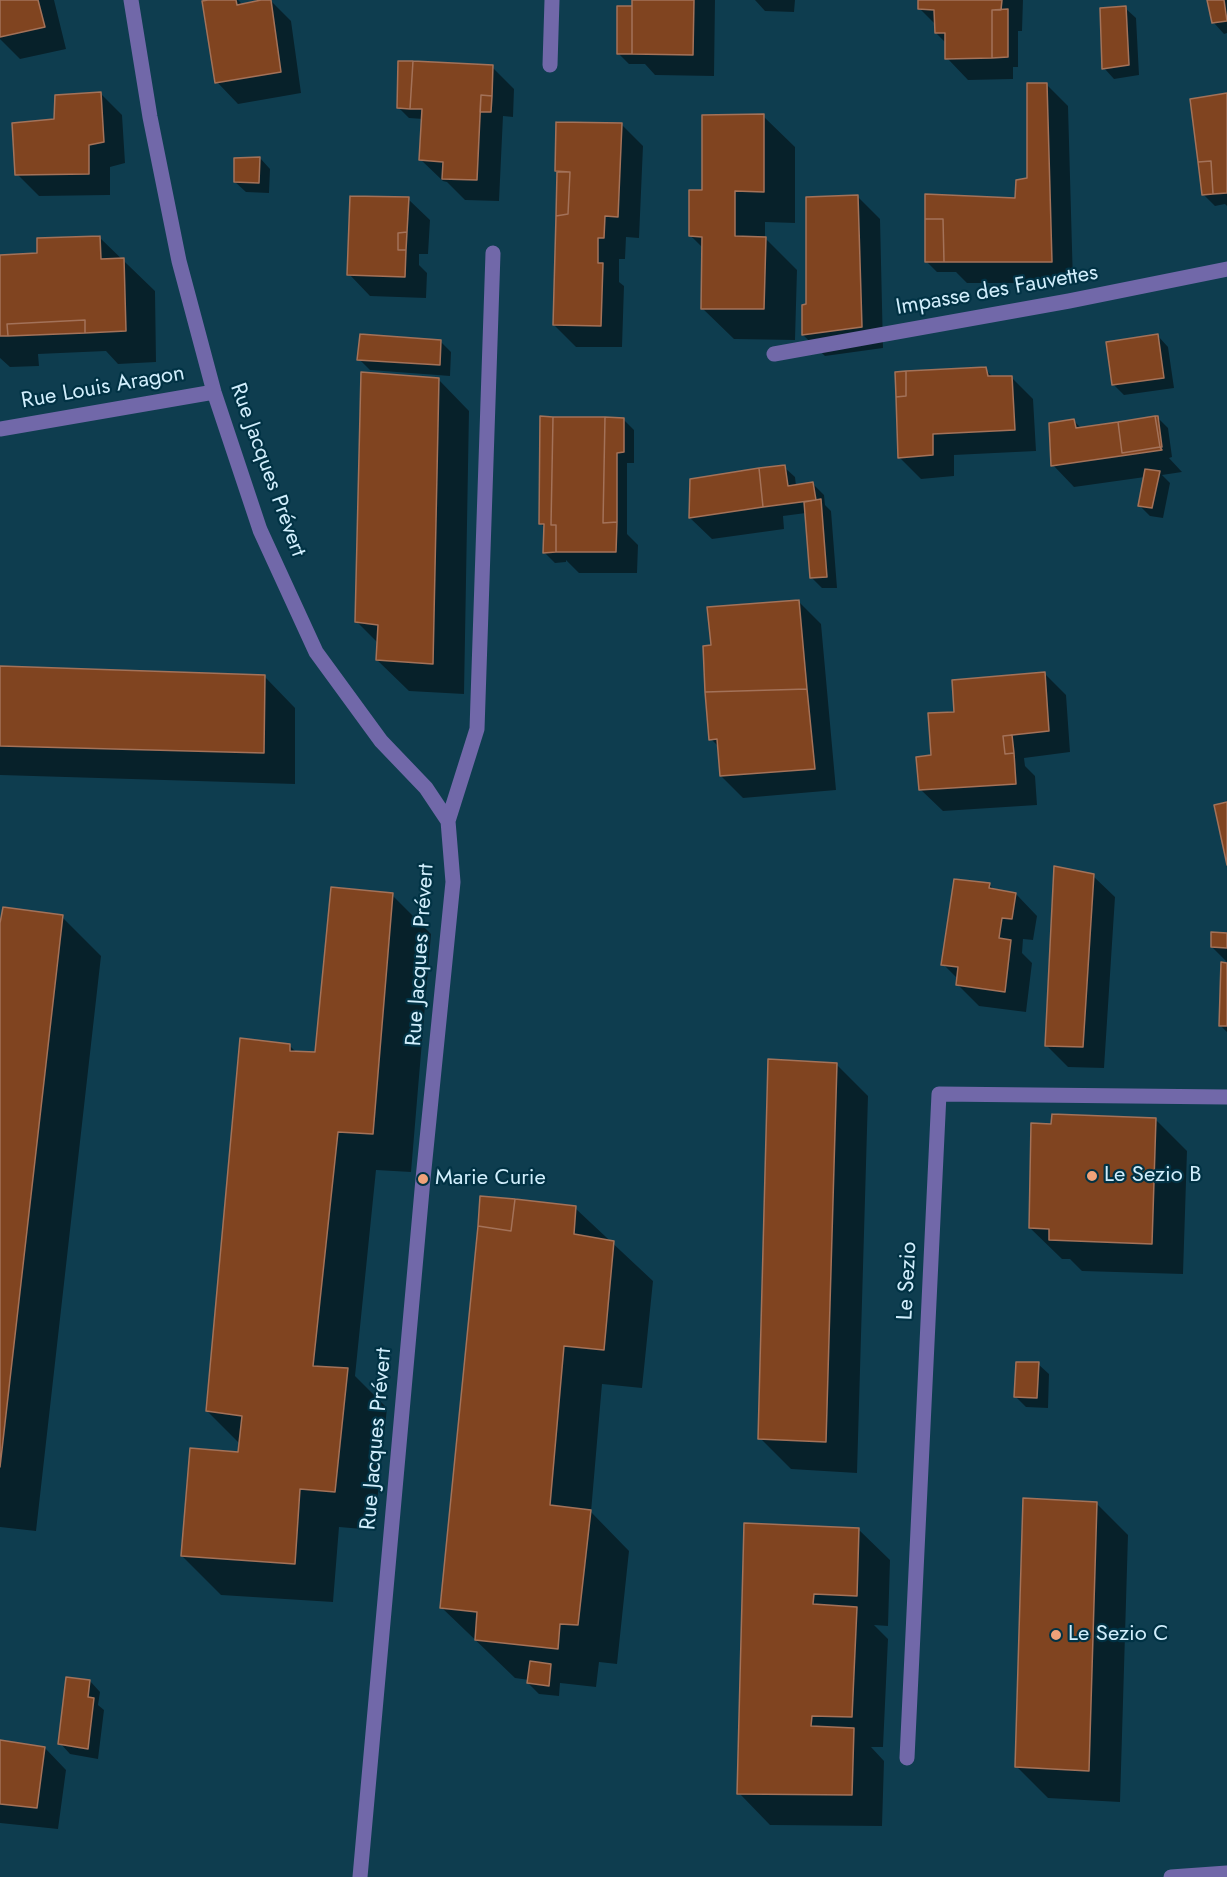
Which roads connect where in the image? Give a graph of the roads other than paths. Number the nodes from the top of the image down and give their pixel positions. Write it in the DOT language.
graph roads {
  1 [pos="131,0"];
  2 [pos="552,0"];
  3 [pos="550,65"];
  4 [pos="493,253"];
  5 [pos="1227,269"];
  6 [pos="774,354"];
  7 [pos="214,392"];
  8 [pos="0,429"];
  9 [pos="448,821"];
  10 [pos="1227,1097"];
  11 [pos="906,1758"];
  12 [pos="1227,1873"];
  13 [pos="360,1877"];
  14 [pos="1171,1877"];
  1 -- 7 [label="street, Rue Jacques Prévert"];
  2 -- 3 [label="street"];
  4 -- 9 [label="street"];
  5 -- 6 [label="street, Impasse des Fauvettes"];
  7 -- 8 [label="street, Rue Louis Aragon"];
  7 -- 9 [label="street, Rue Jacques Prévert"];
  9 -- 13 [label="street, Rue Jacques Prévert"];
  10 -- 11 [label="street, Le Sezio"];
  12 -- 14 [label="street"];
}
